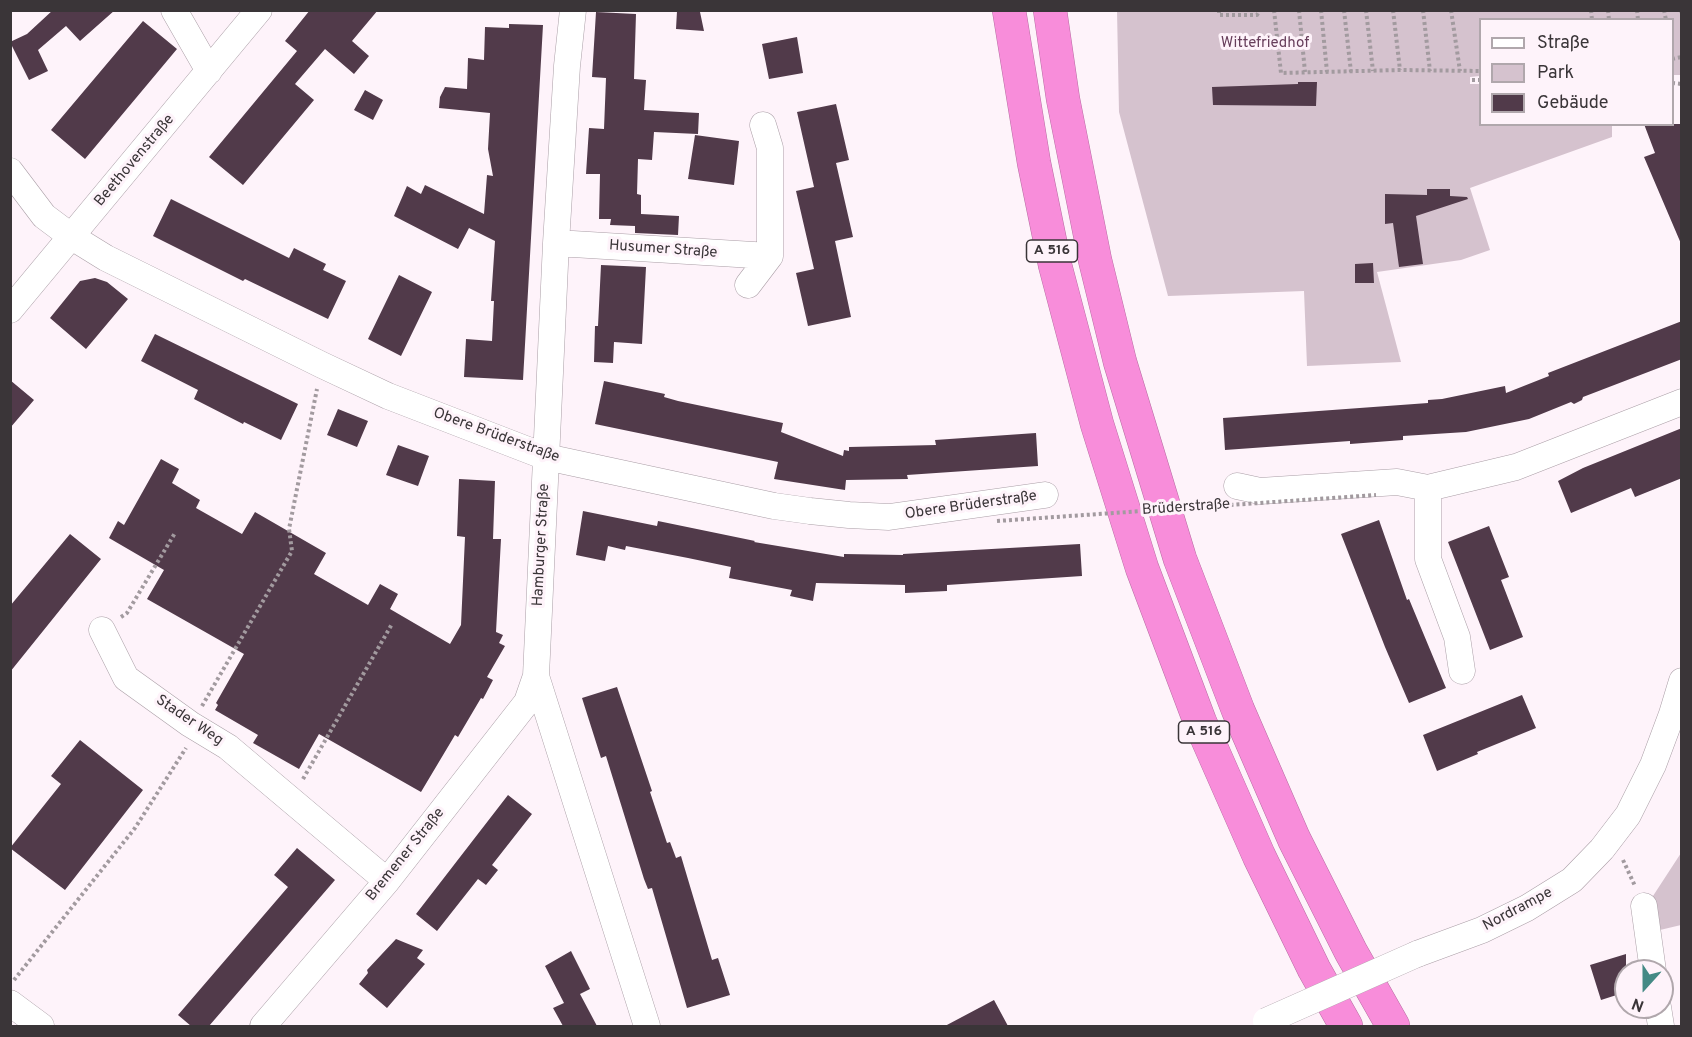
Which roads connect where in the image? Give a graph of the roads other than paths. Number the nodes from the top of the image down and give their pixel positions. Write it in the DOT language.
graph roads {
  1 [pos="174,10"];
  2 [pos="259,10"];
  3 [pos="573,10"];
  4 [pos="994,10"];
  5 [pos="1009,10"];
  6 [pos="1050,10"];
  7 [pos="1060,10"];
  8 [pos="1058,69"];
  9 [pos="209,71"];
  10 [pos="1019,76"];
  11 [pos="763,126"];
  12 [pos="10,171"];
  13 [pos="72,237"];
  14 [pos="556,243"];
  15 [pos="770,256"];
  16 [pos="748,285"];
  17 [pos="10,310"];
  18 [pos="1682,402"];
  19 [pos="546,457"];
  20 [pos="1237,486"];
  21 [pos="1428,488"];
  22 [pos="1045,495"];
  23 [pos="102,630"];
  24 [pos="1462,671"];
  25 [pos="536,676"];
  26 [pos="1682,681"];
  27 [pos="387,881"];
  28 [pos="1644,906"];
  29 [pos="1651,959"];
  30 [pos="10,1003"];
  31 [pos="1259,1024"];
  32 [pos="40,1026"];
  33 [pos="263,1026"];
  34 [pos="647,1026"];
  35 [pos="1346,1026"];
  36 [pos="1393,1026"];
  1 -- 9 [label="street"];
  2 -- 9 [label="street, Beethovenstraße"];
  3 -- 14 [label="street, Hamburger Straße"];
  4 -- 10 [label="highway"];
  5 -- 10 [label="highway, A 516"];
  6 -- 8 [label="highway, A 516"];
  7 -- 8 [label="highway"];
  8 -- 36 [label="highway, A 516"];
  9 -- 13 [label="street, Beethovenstraße"];
  10 -- 35 [label="highway, A 516"];
  11 -- 15 [label="street"];
  12 -- 13 [label="street, Obere Brüderstraße"];
  13 -- 17 [label="street, Beethovenstraße"];
  13 -- 19 [label="street, Obere Brüderstraße"];
  14 -- 15 [label="street, Husumer Straße"];
  14 -- 19 [label="street, Hamburger Straße"];
  15 -- 16 [label="street"];
  18 -- 21 [label="street, Brüderstraße"];
  19 -- 22 [label="street, Obere Brüderstraße"];
  19 -- 25 [label="street, Hamburger Straße"];
  20 -- 21 [label="street, Brüderstraße"];
  21 -- 24 [label="street"];
  23 -- 27 [label="street, Stader Weg"];
  25 -- 27 [label="street, Bremener Straße"];
  25 -- 34 [label="street, Hamburger Straße"];
  26 -- 31 [label="street, Nordrampe, bridge"];
  27 -- 33 [label="street, Bremener Straße"];
  28 -- 29 [label="street"];
  30 -- 32 [label="street"];
}
